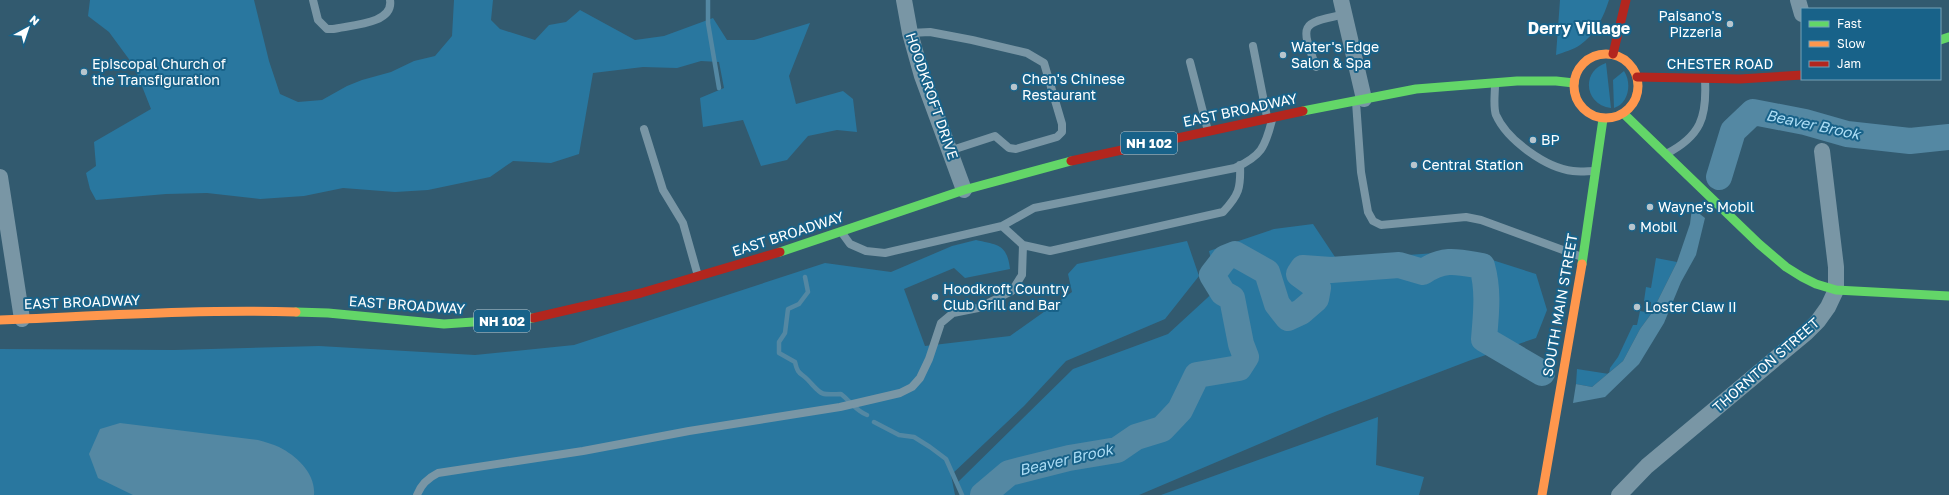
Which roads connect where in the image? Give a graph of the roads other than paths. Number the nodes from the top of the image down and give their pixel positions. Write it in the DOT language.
graph roads {
  1 [pos="313,0"];
  2 [pos="390,0"];
  3 [pos="904,0"];
  4 [pos="1626,0"];
  5 [pos="1798,0"];
  6 [pos="1343,7"];
  7 [pos="1801,10"];
  8 [pos="910,33"];
  9 [pos="1253,46"];
  10 [pos="1612,54"];
  11 [pos="1190,62"];
  12 [pos="1316,67"];
  13 [pos="1801,76"];
  14 [pos="1638,77"];
  15 [pos="1704,80"];
  16 [pos="1495,83"];
  17 [pos="1574,83"];
  18 [pos="1360,100"];
  19 [pos="1624,114"];
  20 [pos="1270,118"];
  21 [pos="1603,119"];
  22 [pos="644,129"];
  23 [pos="1208,131"];
  24 [pos="949,150"];
  25 [pos="1822,151"];
  26 [pos="1665,154"];
  27 [pos="1240,165"];
  28 [pos="1595,171"];
  29 [pos="0,178"];
  30 [pos="964,190"];
  31 [pos="1002,226"];
  32 [pos="842,232"];
  33 [pos="1023,245"];
  34 [pos="1583,257"];
  35 [pos="698,277"];
  36 [pos="1836,290"];
  37 [pos="1949,296"];
  38 [pos="22,319"];
  39 [pos="0,320"];
  40 [pos="417,495"];
  41 [pos="1542,495"];
  42 [pos="1620,495"];
  1 -- 2 [label="lane"];
  3 -- 8 [label="street, HOODKROFT DRIVE"];
  4 -- 10 [label="main road"];
  5 -- 7 [label="street"];
  6 -- 12 [label="lane"];
  6 -- 18 [label="street"];
  8 -- 24 [label="street, HOODKROFT DRIVE"];
  8 -- 24 [label="lane"];
  9 -- 20 [label="lane"];
  10 -- 14 [label="main road"];
  10 -- 17 [label="main road"];
  11 -- 23 [label="lane"];
  13 -- 15 [label="main road, CHESTER ROAD"];
  14 -- 15 [label="main road, CHESTER ROAD"];
  14 -- 19 [label="main road"];
  15 -- 26 [label="lane"];
  16 -- 17 [label="main road, EAST BROADWAY / NH 102"];
  16 -- 18 [label="main road, EAST BROADWAY / NH 102"];
  16 -- 28 [label="lane"];
  17 -- 21 [label="main road"];
  18 -- 20 [label="main road, EAST BROADWAY / NH 102"];
  18 -- 34 [label="lane"];
  19 -- 21 [label="main road"];
  19 -- 26 [label="main road"];
  20 -- 23 [label="main road, EAST BROADWAY / NH 102"];
  20 -- 27 [label="lane"];
  21 -- 28 [label="main road, SOUTH MAIN STREET"];
  22 -- 35 [label="lane"];
  23 -- 30 [label="main road, EAST BROADWAY / NH 102"];
  24 -- 30 [label="street, HOODKROFT DRIVE"];
  25 -- 36 [label="street, THORNTON STREET"];
  26 -- 36 [label="main road"];
  27 -- 31 [label="lane"];
  27 -- 33 [label="lane"];
  28 -- 34 [label="main road, SOUTH MAIN STREET"];
  29 -- 38 [label="street"];
  30 -- 32 [label="main road, EAST BROADWAY / NH 102"];
  31 -- 32 [label="lane"];
  31 -- 33 [label="lane"];
  32 -- 35 [label="main road, EAST BROADWAY / NH 102"];
  33 -- 40 [label="lane"];
  34 -- 41 [label="main road, SOUTH MAIN STREET"];
  35 -- 38 [label="main road, EAST BROADWAY / NH 102"];
  36 -- 37 [label="main road"];
  36 -- 42 [label="street, THORNTON STREET"];
  38 -- 39 [label="main road, EAST BROADWAY / NH 102"];
}
